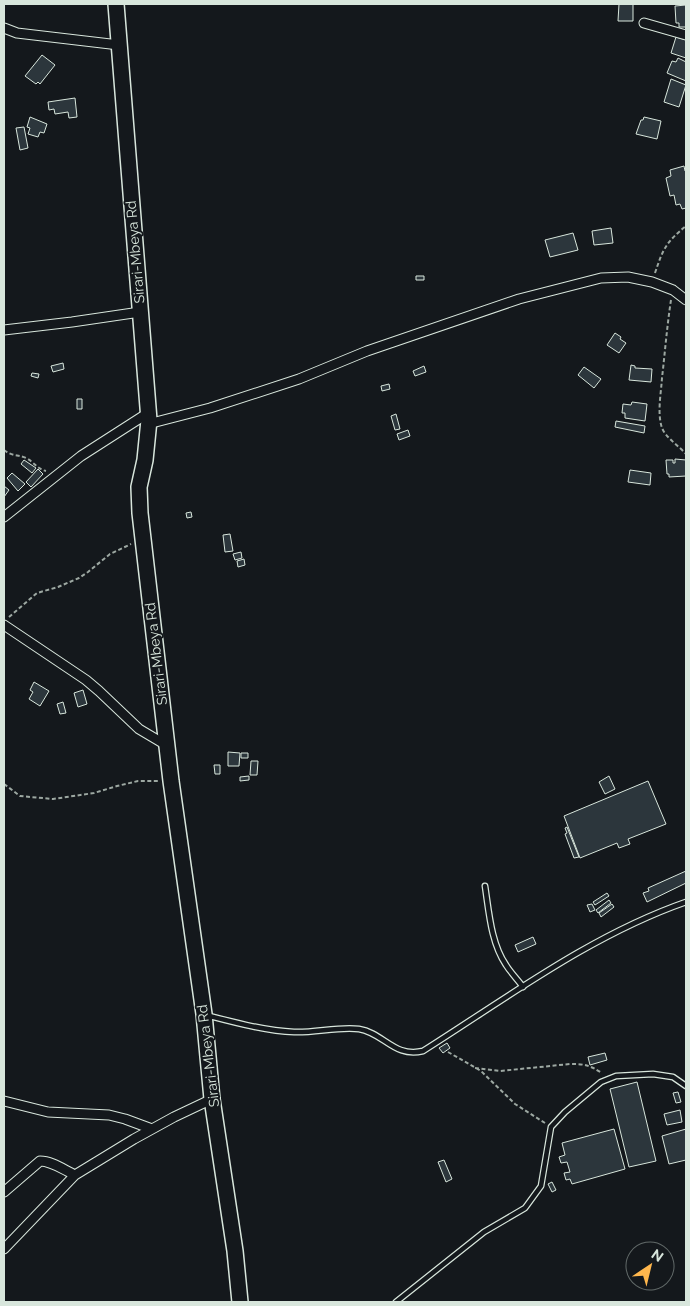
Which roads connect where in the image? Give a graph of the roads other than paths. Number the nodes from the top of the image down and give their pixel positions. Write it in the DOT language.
graph roads {
  1 [pos="116,4"];
  2 [pos="644,23"];
  3 [pos="4,28"];
  4 [pos="686,35"];
  5 [pos="119,45"];
  6 [pos="686,300"];
  7 [pos="140,312"];
  8 [pos="6,328"];
  9 [pos="148,418"];
  10 [pos="4,517"];
  11 [pos="4,623"];
  12 [pos="166,745"];
  13 [pos="485,886"];
  14 [pos="686,902"];
  15 [pos="523,987"];
  16 [pos="204,1014"];
  17 [pos="686,1086"];
  18 [pos="212,1099"];
  19 [pos="4,1101"];
  20 [pos="152,1129"];
  21 [pos="75,1176"];
  22 [pos="4,1192"];
  23 [pos="4,1249"];
  24 [pos="240,1302"];
  25 [pos="396,1302"];
  1 -- 5 [label="highway, Sirari-Mbeya Rd"];
  2 -- 4 [label="street"];
  3 -- 5 [label="street"];
  5 -- 7 [label="highway, Sirari-Mbeya Rd"];
  6 -- 9 [label="street"];
  7 -- 8 [label="street"];
  7 -- 9 [label="highway, Sirari-Mbeya Rd"];
  9 -- 10 [label="street"];
  9 -- 12 [label="highway, Sirari-Mbeya Rd"];
  11 -- 12 [label="street"];
  12 -- 16 [label="highway, Sirari-Mbeya Rd"];
  13 -- 15 [label="lane"];
  14 -- 15 [label="lane"];
  15 -- 16 [label="lane"];
  16 -- 18 [label="highway, Sirari-Mbeya Rd"];
  17 -- 25 [label="lane"];
  18 -- 20 [label="street"];
  18 -- 24 [label="highway, Sirari-Mbeya Rd"];
  19 -- 20 [label="street"];
  20 -- 21 [label="street"];
  21 -- 22 [label="street"];
  21 -- 23 [label="street"];
}
